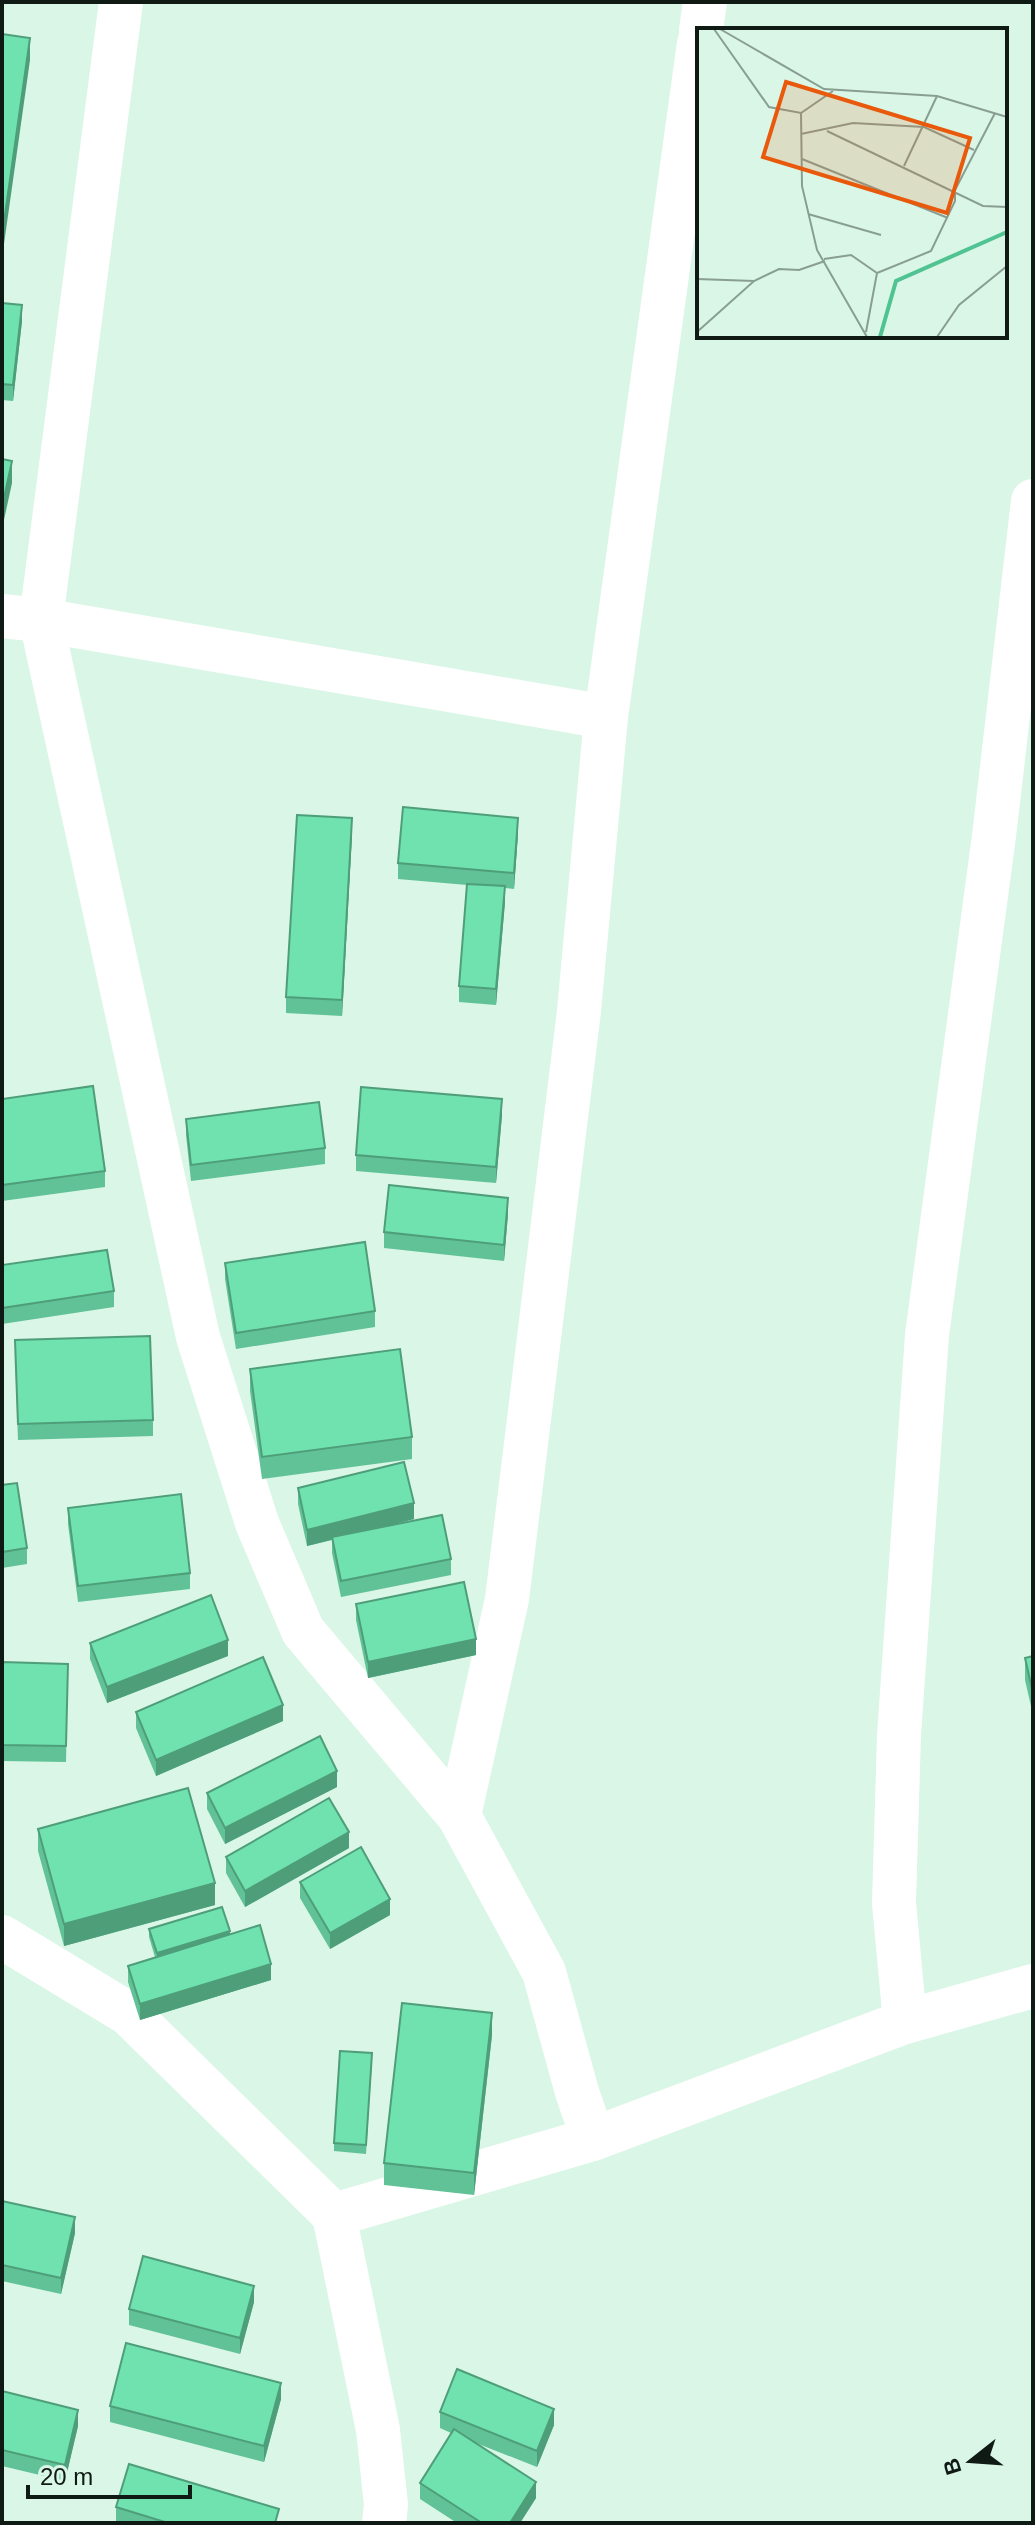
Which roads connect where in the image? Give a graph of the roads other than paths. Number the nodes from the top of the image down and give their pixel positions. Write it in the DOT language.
graph roads {
  1 [pos="121,2"];
  2 [pos="705,2"];
  3 [pos="701,28"];
  4 [pos="697,57"];
  5 [pos="1033,501"];
  6 [pos="22,618"];
  7 [pos="606,717"];
  8 [pos="459,1816"];
  9 [pos="2,1937"];
  10 [pos="1033,1986"];
  11 [pos="905,2022"];
  12 [pos="593,2139"];
  13 [pos="334,2215"];
  14 [pos="384,2523"];
  1 -- 6 [label="street"];
  2 -- 3 [label="street"];
  4 -- 7 [label="street"];
  5 -- 11 [label="street"];
  6 -- 7 [label="street"];
  6 -- 8 [label="street"];
  7 -- 8 [label="street"];
  8 -- 12 [label="street"];
  9 -- 13 [label="street"];
  10 -- 11 [label="street"];
  11 -- 12 [label="street"];
  12 -- 13 [label="street"];
  13 -- 14 [label="street"];
}
